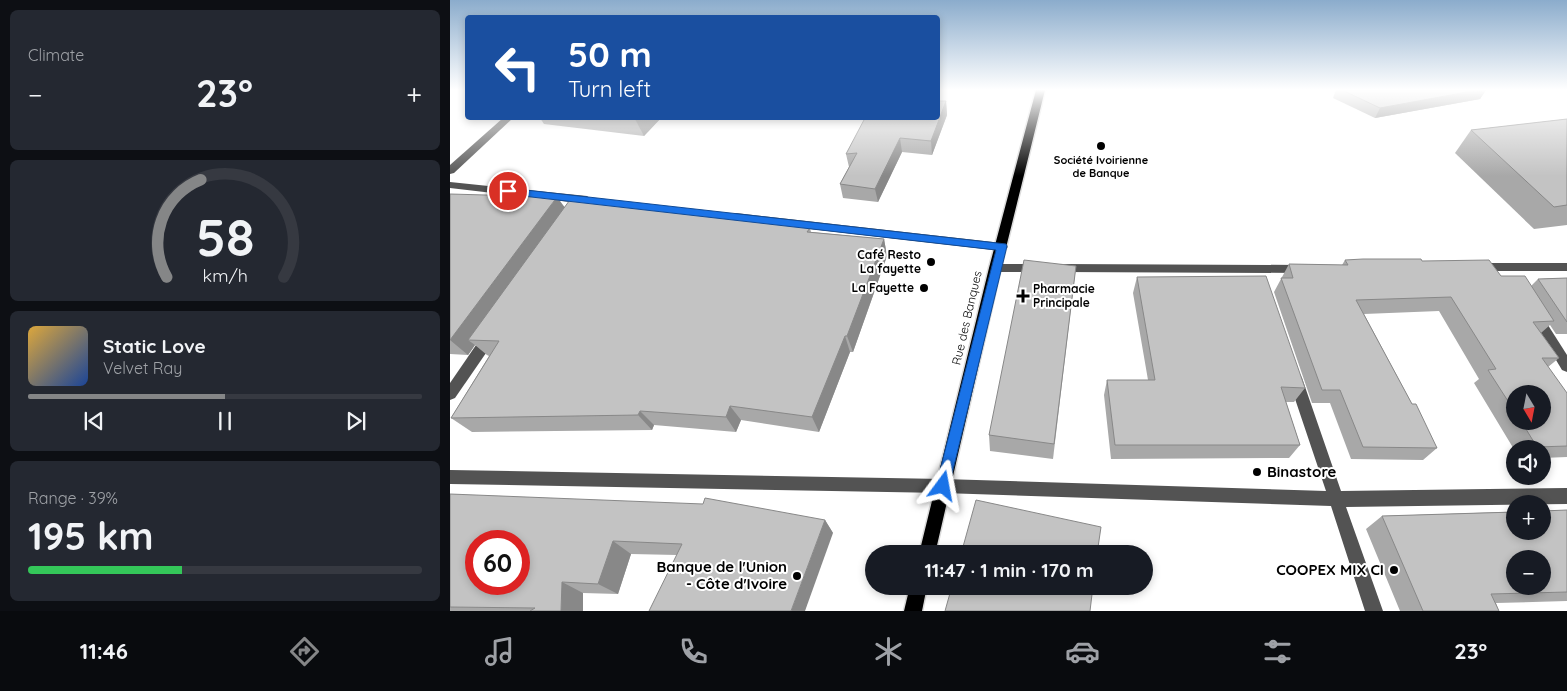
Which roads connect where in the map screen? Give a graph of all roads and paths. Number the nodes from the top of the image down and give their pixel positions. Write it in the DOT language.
graph roads {
  1 [pos="1034,119"];
  2 [pos="506,120"];
  3 [pos="450,171"];
  4 [pos="450,185"];
  5 [pos="588,203"];
  6 [pos="725,216"];
  7 [pos="1002,246"];
  8 [pos="1464,267"];
  9 [pos="1504,267"];
  10 [pos="996,268"];
  11 [pos="1567,268"];
  12 [pos="1258,269"];
  13 [pos="1317,269"];
  14 [pos="1514,283"];
  15 [pos="1264,288"];
  16 [pos="1530,308"];
  17 [pos="495,329"];
  18 [pos="1289,361"];
  19 [pos="1567,366"];
  20 [pos="450,394"];
  21 [pos="450,477"];
  22 [pos="943,486"];
  23 [pos="1567,496"];
  24 [pos="1337,499"];
  25 [pos="929,545"];
  26 [pos="917,595"];
  27 [pos="913,611"];
  28 [pos="1374,611"];
  1 -- 7 [label="main road, Rue des Banques"];
  2 -- 3 [label="street"];
  4 -- 5 [label="street"];
  6 -- 7 [label="street"];
  7 -- 10 [label="main road, Rue des Banques"];
  8 -- 9 [label="street"];
  9 -- 11 [label="street"];
  9 -- 14 [label="street"];
  10 -- 12 [label="street"];
  10 -- 22 [label="main road, Rue des Banques"];
  12 -- 13 [label="street"];
  12 -- 15 [label="street"];
  16 -- 19 [label="street"];
  17 -- 20 [label="street"];
  18 -- 24 [label="street"];
  21 -- 22 [label="street"];
  22 -- 24 [label="street"];
  22 -- 25 [label="main road, Rue des Banques"];
  23 -- 24 [label="street"];
  24 -- 28 [label="street"];
  26 -- 27 [label="main road"];
}
